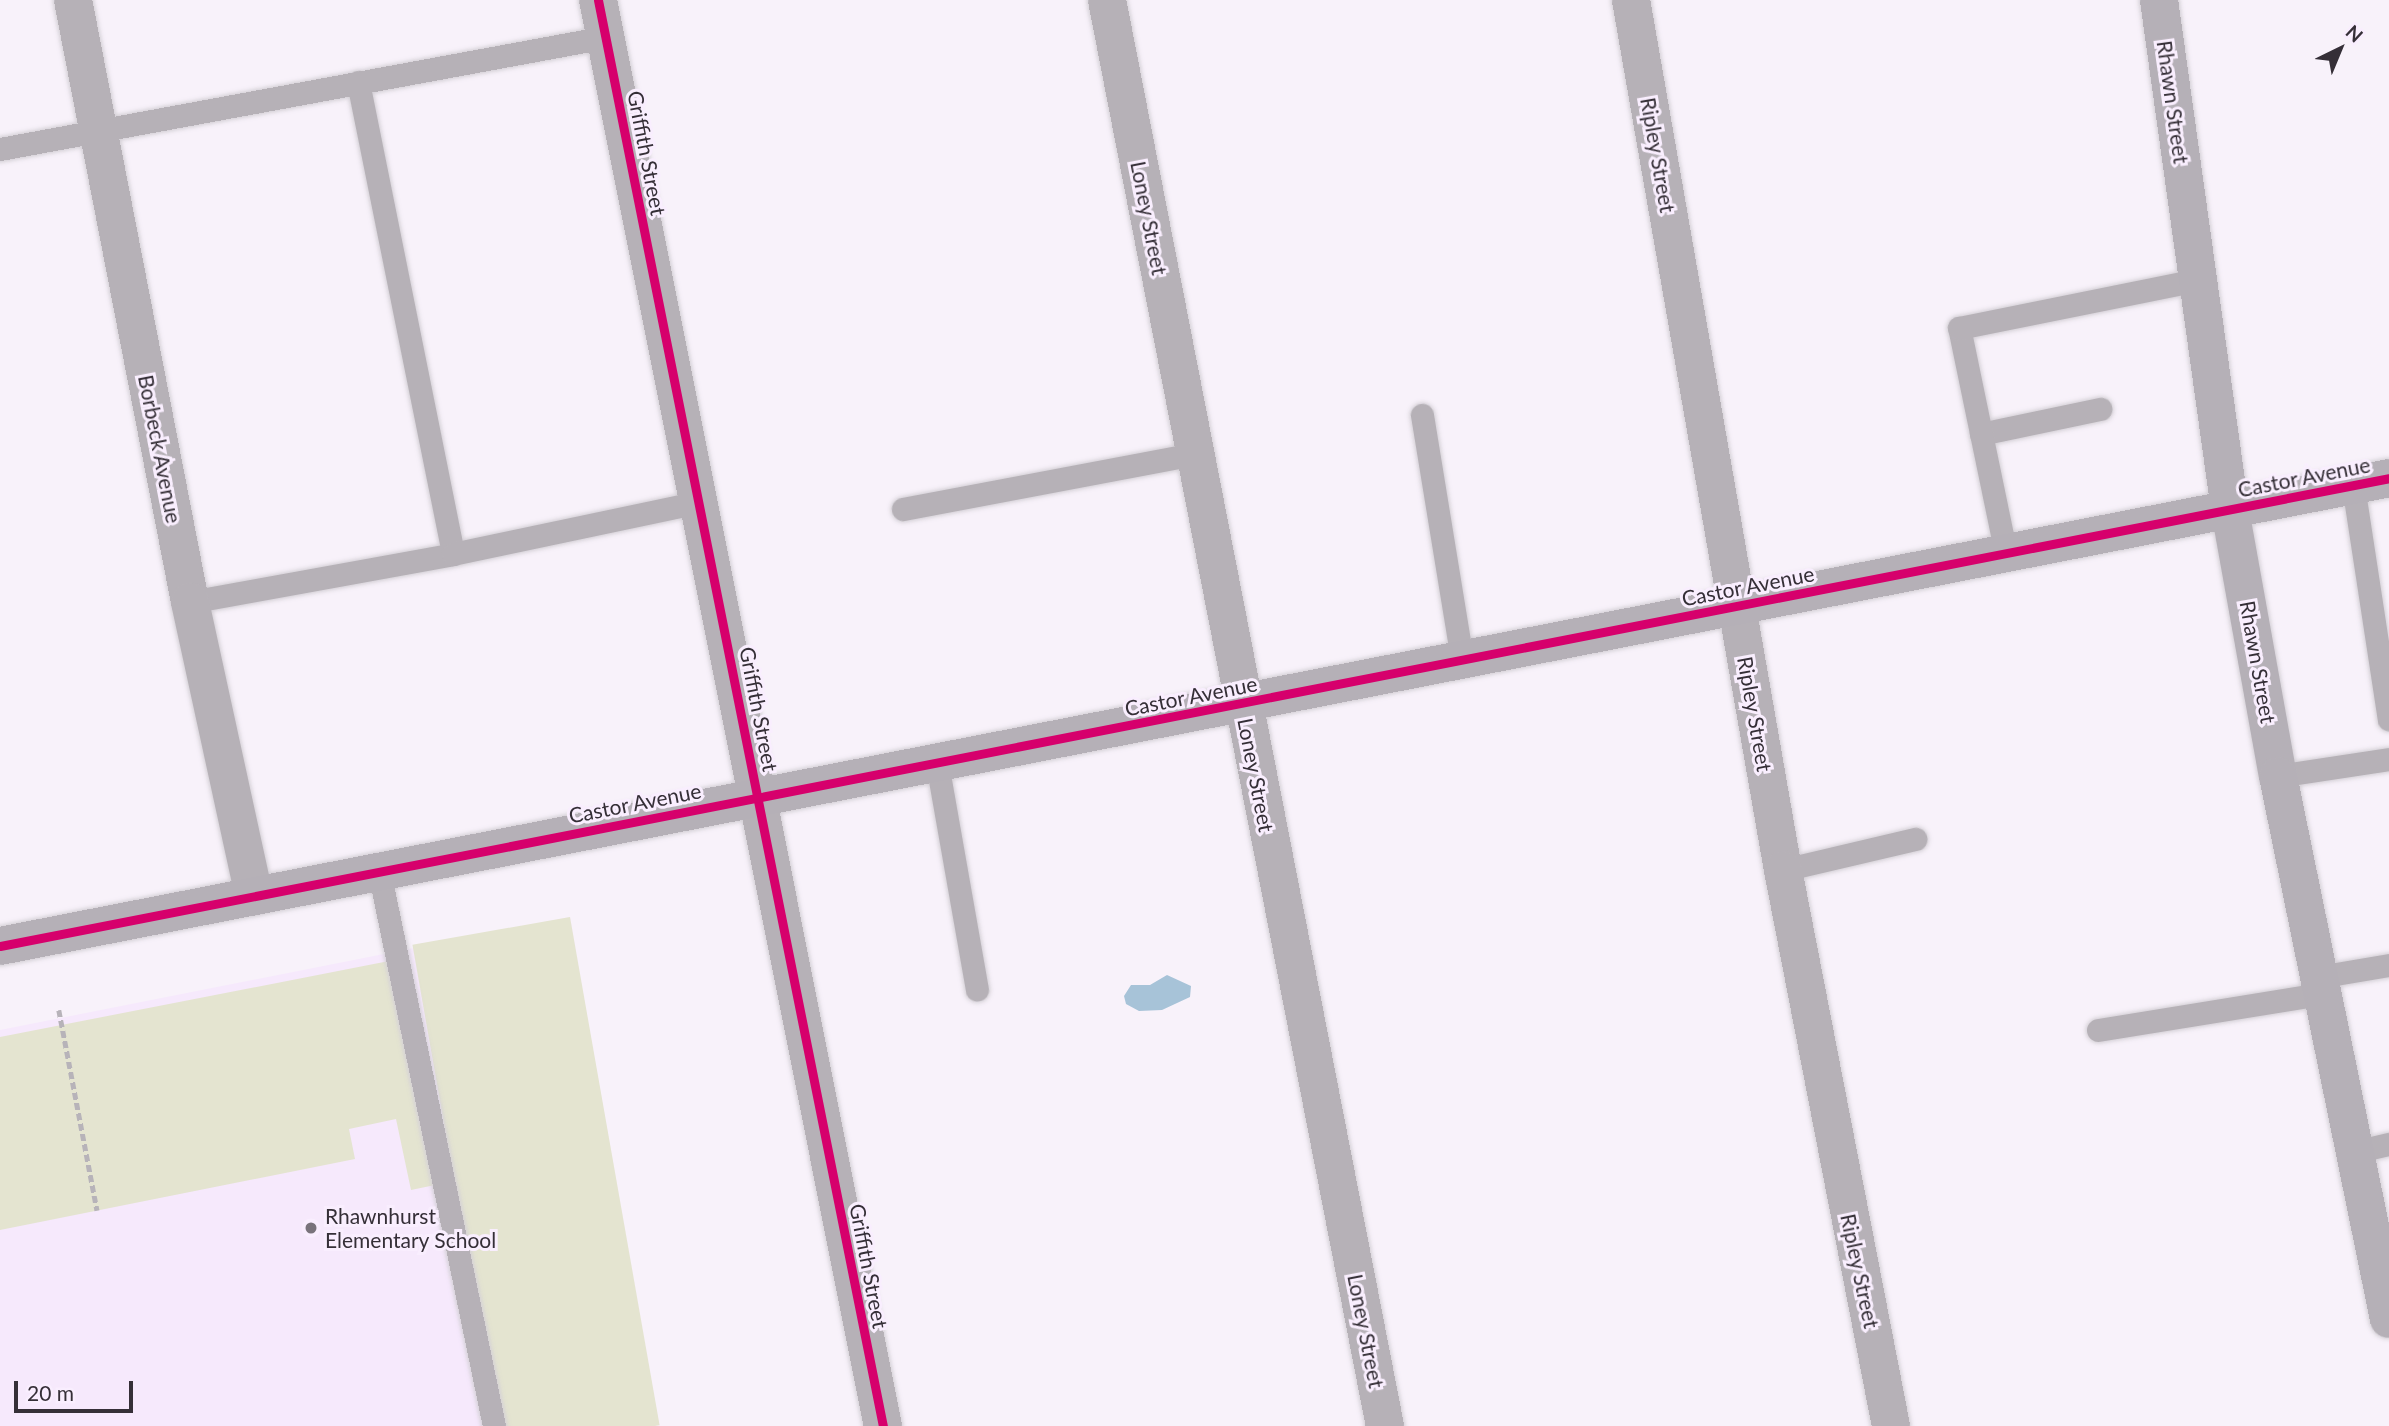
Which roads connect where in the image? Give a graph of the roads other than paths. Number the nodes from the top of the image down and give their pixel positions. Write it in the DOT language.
graph roads {
  1 [pos="73,0"];
  2 [pos="598,0"];
  3 [pos="1107,0"];
  4 [pos="1631,0"];
  5 [pos="2159,0"];
  6 [pos="606,37"];
  7 [pos="358,82"];
  8 [pos="98,129"];
  9 [pos="0,149"];
  10 [pos="2196,280"];
  11 [pos="2100,409"];
  12 [pos="1422,415"];
  13 [pos="1981,434"];
  14 [pos="1194,454"];
  15 [pos="2371,481"];
  16 [pos="699,502"];
  17 [pos="903,509"];
  18 [pos="2230,510"];
  19 [pos="453,554"];
  20 [pos="2006,554"];
  21 [pos="190,602"];
  22 [pos="1735,606"];
  23 [pos="1462,660"];
  24 [pos="1242,704"];
  25 [pos="2389,719"];
  26 [pos="2389,759"];
  27 [pos="937,763"];
  28 [pos="2278,776"];
  29 [pos="759,797"];
  30 [pos="1915,839"];
  31 [pos="1783,870"];
  32 [pos="379,871"];
  33 [pos="254,896"];
  34 [pos="0,946"];
  35 [pos="2389,965"];
  36 [pos="2320,986"];
  37 [pos="977,990"];
  38 [pos="2098,1030"];
  39 [pos="2372,1148"];
  40 [pos="2389,1319"];
  41 [pos="494,1426"];
  42 [pos="883,1426"];
  43 [pos="1385,1426"];
  44 [pos="1891,1426"];
  1 -- 8 [label="street, Borbeck Avenue"];
  2 -- 6 [label="street, Griffith Street"];
  3 -- 14 [label="street, Loney Street"];
  4 -- 22 [label="street, Ripley Street"];
  5 -- 10 [label="main road, Rhawn Street"];
  6 -- 7 [label="lane"];
  6 -- 16 [label="street, Griffith Street"];
  7 -- 8 [label="lane"];
  7 -- 19 [label="lane"];
  8 -- 9 [label="lane"];
  8 -- 21 [label="street, Borbeck Avenue"];
  10 -- 13 [label="lane"];
  10 -- 18 [label="main road, Rhawn Street"];
  11 -- 13 [label="lane"];
  12 -- 23 [label="lane"];
  13 -- 20 [label="lane"];
  14 -- 17 [label="lane"];
  14 -- 24 [label="street, Loney Street"];
  15 -- 18 [label="main road, Castor Avenue"];
  15 -- 25 [label="lane"];
  16 -- 19 [label="lane"];
  16 -- 29 [label="street, Griffith Street"];
  18 -- 20 [label="main road, Castor Avenue"];
  18 -- 28 [label="main road, Rhawn Street"];
  19 -- 21 [label="lane"];
  20 -- 22 [label="main road, Castor Avenue"];
  21 -- 33 [label="street, Borbeck Avenue"];
  22 -- 23 [label="main road, Castor Avenue"];
  22 -- 31 [label="street, Ripley Street"];
  23 -- 24 [label="main road, Castor Avenue"];
  24 -- 27 [label="main road, Castor Avenue"];
  24 -- 43 [label="street, Loney Street"];
  26 -- 28 [label="lane"];
  27 -- 29 [label="main road, Castor Avenue"];
  27 -- 37 [label="lane"];
  28 -- 36 [label="main road, Rhawn Street"];
  29 -- 32 [label="main road, Castor Avenue"];
  29 -- 42 [label="street, Griffith Street"];
  30 -- 31 [label="lane"];
  31 -- 44 [label="street, Ripley Street"];
  32 -- 33 [label="main road, Castor Avenue"];
  32 -- 41 [label="lane"];
  33 -- 34 [label="main road, Castor Avenue"];
  35 -- 36 [label="lane"];
  36 -- 38 [label="lane"];
  36 -- 39 [label="main road, Rhawn Street"];
  39 -- 40 [label="main road, Rhawn Street"];
}
